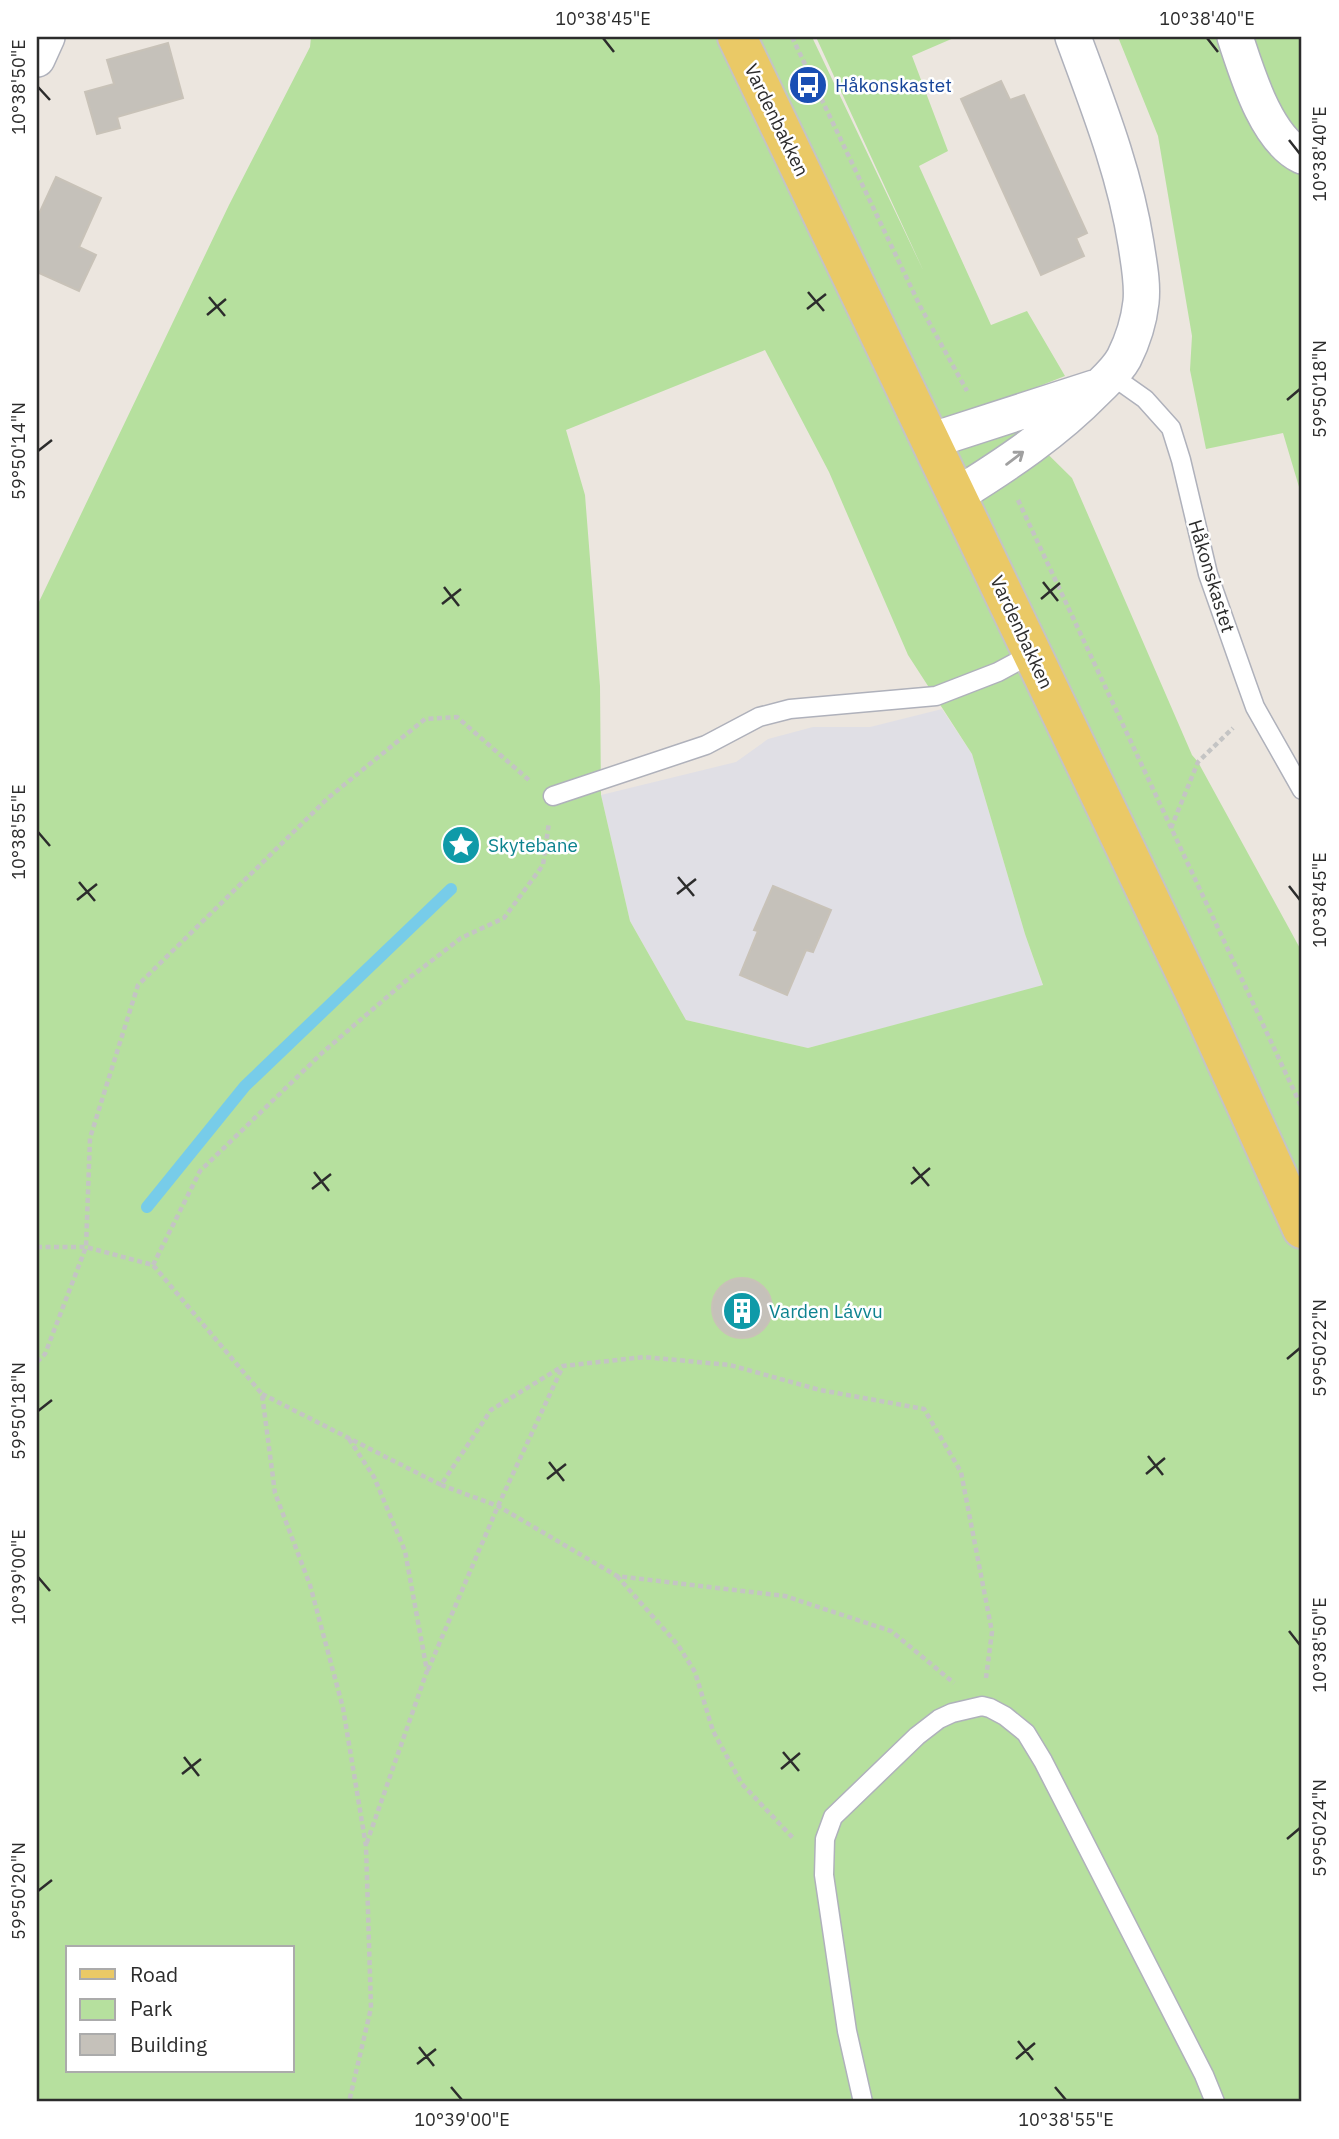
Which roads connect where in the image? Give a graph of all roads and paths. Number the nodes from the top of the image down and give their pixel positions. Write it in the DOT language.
graph roads {
  1 [pos="47,37"];
  2 [pos="737,37"];
  3 [pos="792,37"];
  4 [pos="1073,37"];
  5 [pos="1235,37"];
  6 [pos="37,59"];
  7 [pos="1302,156"];
  8 [pos="1106,380"];
  9 [pos="985,423"];
  10 [pos="930,441"];
  11 [pos="1005,466"];
  12 [pos="957,495"];
  13 [pos="1033,653"];
  14 [pos="1255,707"];
  15 [pos="1302,790"];
  16 [pos="554,796"];
  17 [pos="1171,829"];
  18 [pos="1302,1108"];
  19 [pos="1302,1229"];
  20 [pos="37,1247"];
  21 [pos="86,1247"];
  22 [pos="153,1265"];
  23 [pos="37,1362"];
  24 [pos="563,1366"];
  25 [pos="262,1394"];
  26 [pos="348,1438"];
  27 [pos="441,1485"];
  28 [pos="498,1506"];
  29 [pos="617,1576"];
  30 [pos="427,1671"];
  31 [pos="982,1706"];
  32 [pos="366,1846"];
  33 [pos="824,1875"];
  34 [pos="349,2102"];
  35 [pos="863,2102"];
  36 [pos="1215,2102"];
  1 -- 6 [label="street"];
  2 -- 10 [label="main road, Vardenbakken"];
  3 -- 9 [label="path"];
  4 -- 8 [label="street"];
  5 -- 7 [label="street"];
  8 -- 9 [label="street"];
  11 -- 8 [label="street, one-way"];
  8 -- 14 [label="lane, Håkonskastet"];
  9 -- 10 [label="street"];
  10 -- 12 [label="main road, Vardenbakken"];
  11 -- 12 [label="street"];
  11 -- 17 [label="path"];
  12 -- 13 [label="main road, Vardenbakken"];
  13 -- 16 [label="lane"];
  13 -- 19 [label="main road, Vardenbakken"];
  14 -- 15 [label="lane, Håkonskastet"];
  14 -- 17 [label="path"];
  16 -- 21 [label="path"];
  16 -- 22 [label="path"];
  17 -- 18 [label="path"];
  20 -- 21 [label="path"];
  21 -- 22 [label="path"];
  21 -- 23 [label="path"];
  22 -- 25 [label="path"];
  24 -- 27 [label="path"];
  24 -- 28 [label="path"];
  24 -- 31 [label="path"];
  25 -- 26 [label="path"];
  25 -- 32 [label="path"];
  26 -- 27 [label="path"];
  26 -- 30 [label="path"];
  27 -- 28 [label="path"];
  28 -- 29 [label="path"];
  28 -- 30 [label="path"];
  29 -- 31 [label="path"];
  29 -- 33 [label="path"];
  30 -- 32 [label="path"];
  31 -- 33 [label="lane"];
  31 -- 36 [label="lane"];
  32 -- 34 [label="path"];
  33 -- 35 [label="lane"];
}
